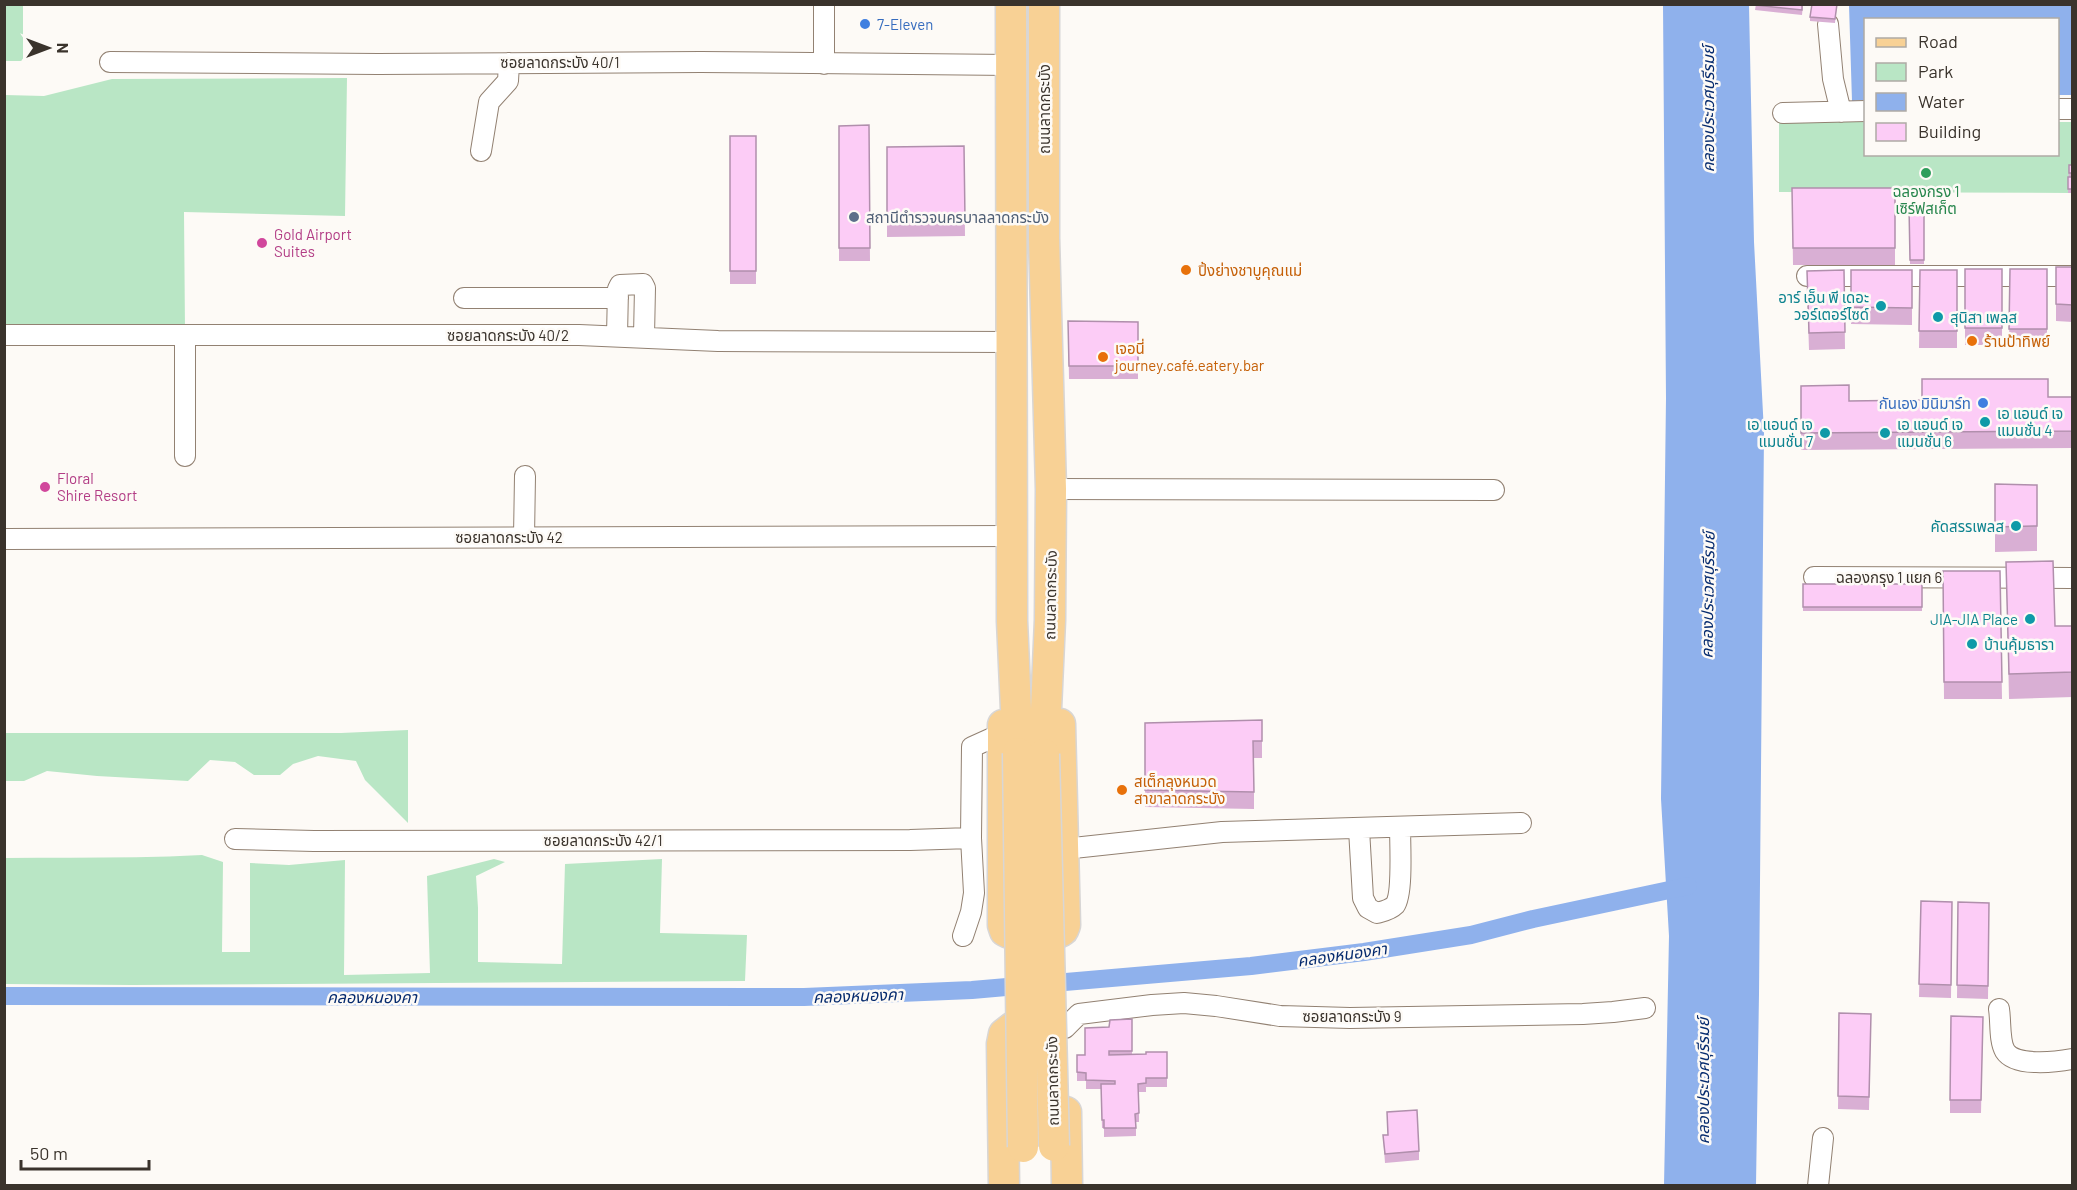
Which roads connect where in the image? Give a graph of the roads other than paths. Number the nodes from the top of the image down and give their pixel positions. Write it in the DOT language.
graph roads {
  1 [pos="824,4"];
  2 [pos="1011,4"];
  3 [pos="1044,4"];
  4 [pos="1828,24"];
  5 [pos="110,62"];
  6 [pos="509,63"];
  7 [pos="824,64"];
  8 [pos="1011,65"];
  9 [pos="1864,111"];
  10 [pos="1841,112"];
  11 [pos="1783,113"];
  12 [pos="481,151"];
  13 [pos="1044,238"];
  14 [pos="1011,239"];
  15 [pos="1807,276"];
  16 [pos="2073,276"];
  17 [pos="464,298"];
  18 [pos="618,298"];
  19 [pos="4,335"];
  20 [pos="185,335"];
  21 [pos="617,336"];
  22 [pos="644,336"];
  23 [pos="1012,342"];
  24 [pos="185,456"];
  25 [pos="525,476"];
  26 [pos="1052,489"];
  27 [pos="1494,490"];
  28 [pos="1013,536"];
  29 [pos="524,537"];
  30 [pos="4,539"];
  31 [pos="1814,577"];
  32 [pos="2073,578"];
  33 [pos="1050,620"];
  34 [pos="1022,746"];
  35 [pos="1521,823"];
  36 [pos="1400,828"];
  37 [pos="1359,829"];
  38 [pos="971,838"];
  39 [pos="235,839"];
  40 [pos="1064,849"];
  41 [pos="963,936"];
  42 [pos="1646,1008"];
  43 [pos="1999,1009"];
  44 [pos="1065,1028"];
  45 [pos="2073,1059"];
  46 [pos="1823,1138"];
  47 [pos="1004,1185"];
  48 [pos="1023,1185"];
  49 [pos="1054,1185"];
  50 [pos="1067,1185"];
  51 [pos="1818,1185"];
  1 -- 7 [label="street"];
  2 -- 8 [label="main road, ถนนลาดกระบัง"];
  3 -- 13 [label="main road, ถนนลาดกระบัง"];
  4 -- 10 [label="street"];
  5 -- 6 [label="street, ซอยลาดกระบัง 40/1"];
  6 -- 7 [label="street, ซอยลาดกระบัง 40/1"];
  6 -- 12 [label="street"];
  7 -- 8 [label="street, ซอยลาดกระบัง 40/1"];
  8 -- 14 [label="main road, ถนนลาดกระบัง"];
  9 -- 10 [label="street"];
  10 -- 11 [label="street"];
  13 -- 14 [label="main road"];
  13 -- 26 [label="main road, ถนนลาดกระบัง"];
  14 -- 23 [label="main road, ถนนลาดกระบัง"];
  15 -- 16 [label="street"];
  17 -- 18 [label="street"];
  18 -- 21 [label="street"];
  18 -- 22 [label="street"];
  19 -- 20 [label="street, ซอยลาดกระบัง 40/2"];
  20 -- 21 [label="street, ซอยลาดกระบัง 40/2"];
  20 -- 24 [label="street"];
  21 -- 22 [label="street, ซอยลาดกระบัง 40/2"];
  22 -- 23 [label="street, ซอยลาดกระบัง 40/2"];
  23 -- 28 [label="main road, ถนนลาดกระบัง"];
  25 -- 29 [label="street"];
  26 -- 27 [label="street"];
  26 -- 33 [label="main road, ถนนลาดกระบัง"];
  28 -- 29 [label="street, ซอยลาดกระบัง 42"];
  28 -- 34 [label="main road, ถนนลาดกระบัง"];
  29 -- 30 [label="street, ซอยลาดกระบัง 42"];
  31 -- 32 [label="street, ฉลองกรุง 1 แยก 6"];
  33 -- 34 [label="main road, ถนนลาดกระบัง"];
  33 -- 40 [label="main road"];
  34 -- 38 [label="street"];
  34 -- 40 [label="main road"];
  34 -- 48 [label="main road, ถนนลาดกระบัง, bridge"];
  34 -- 49 [label="main road, ถนนลาดกระบัง, bridge"];
  35 -- 36 [label="street"];
  36 -- 37 [label="street"];
  36 -- 37 [label="street"];
  37 -- 40 [label="street"];
  38 -- 39 [label="street, ซอยลาดกระบัง 42/1"];
  38 -- 41 [label="street"];
  42 -- 44 [label="street, ซอยลาดกระบัง 9"];
  43 -- 45 [label="street"];
  44 -- 47 [label="main road"];
  44 -- 50 [label="main road"];
  46 -- 51 [label="street"];
}
